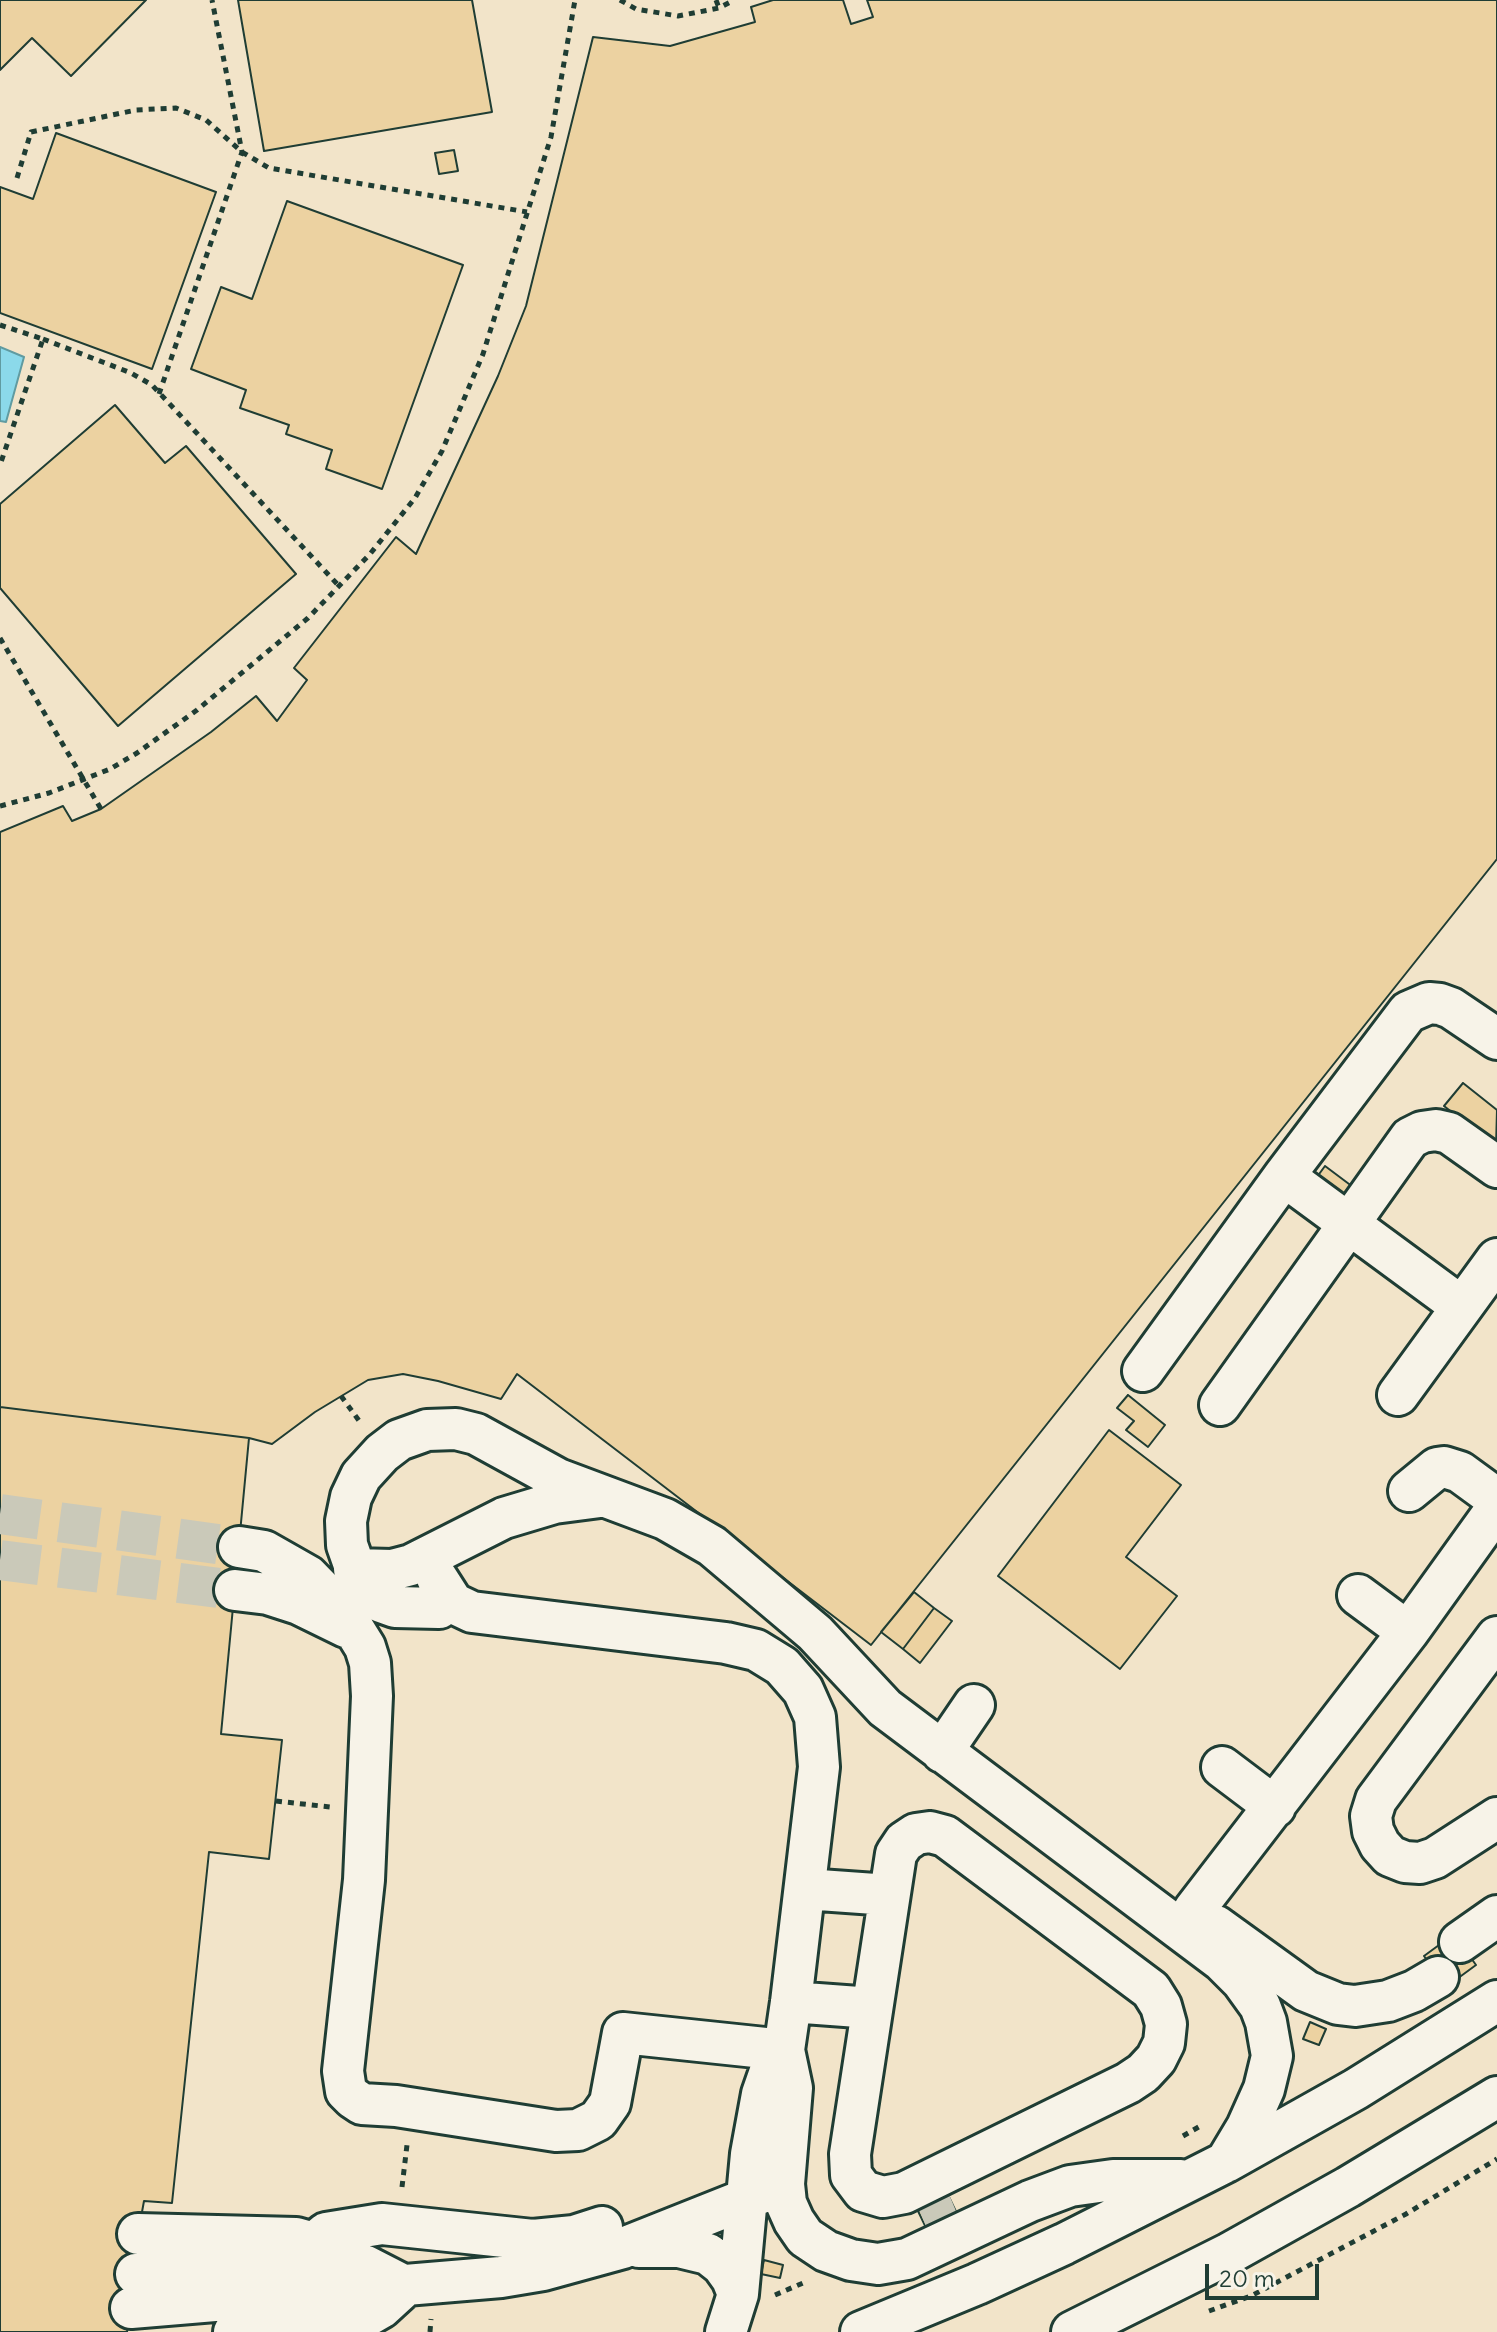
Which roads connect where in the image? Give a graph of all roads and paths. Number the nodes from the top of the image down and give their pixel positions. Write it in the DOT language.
graph roads {
  1 [pos="212,0"];
  2 [pos="575,0"];
  3 [pos="620,0"];
  4 [pos="716,0"];
  5 [pos="734,0"];
  6 [pos="719,8"];
  7 [pos="242,152"];
  8 [pos="17,178"];
  9 [pos="527,212"];
  10 [pos="0,325"];
  11 [pos="43,339"];
  12 [pos="159,394"];
  13 [pos="0,465"];
  14 [pos="339,586"];
  15 [pos="0,638"];
  16 [pos="84,781"];
  17 [pos="0,806"];
  18 [pos="101,809"];
  19 [pos="1497,1039"];
  20 [pos="1497,1167"];
  21 [pos="1284,1176"];
  22 [pos="1348,1224"];
  23 [pos="1497,1259"];
  24 [pos="1462,1307"];
  25 [pos="1143,1371"];
  26 [pos="1398,1395"];
  27 [pos="1220,1405"];
  28 [pos="1409,1491"];
  29 [pos="604,1497"];
  30 [pos="1497,1499"];
  31 [pos="1497,1508"];
  32 [pos="239,1547"];
  33 [pos="428,1556"];
  34 [pos="354,1569"];
  35 [pos="235,1590"];
  36 [pos="1358,1595"];
  37 [pos="449,1598"];
  38 [pos="357,1632"];
  39 [pos="1408,1632"];
  40 [pos="1497,1637"];
  41 [pos="957,1722"];
  42 [pos="1222,1767"];
  43 [pos="276,1801"];
  44 [pos="1275,1807"];
  45 [pos="367,1811"];
  46 [pos="1497,1818"];
  47 [pos="805,1889"];
  48 [pos="889,1895"];
  49 [pos="1194,1910"];
  50 [pos="1497,1916"];
  51 [pos="1459,1955"];
  52 [pos="1388,2001"];
  53 [pos="1497,2001"];
  54 [pos="791,2002"];
  55 [pos="872,2008"];
  56 [pos="1422,2049"];
  57 [pos="784,2050"];
  58 [pos="1497,2097"];
  59 [pos="412,2108"];
  60 [pos="751,2154"];
  61 [pos="1497,2159"];
  62 [pos="1226,2162"];
  63 [pos="1113,2180"];
  64 [pos="1190,2181"];
  65 [pos="784,2184"];
  66 [pos="747,2198"];
  67 [pos="396,2225"];
  68 [pos="138,2234"];
  69 [pos="623,2248"];
  70 [pos="330,2252"];
  71 [pos="851,2260"];
  72 [pos="405,2286"];
  73 [pos="738,2294"];
  74 [pos="1204,2313"];
  75 [pos="234,2332"];
  76 [pos="726,2332"];
  77 [pos="861,2332"];
  78 [pos="1072,2332"];
  1 -- 7 [label="path"];
  2 -- 9 [label="path"];
  3 -- 6 [label="path"];
  4 -- 6 [label="path"];
  5 -- 6 [label="path"];
  7 -- 8 [label="path"];
  7 -- 9 [label="path"];
  7 -- 12 [label="path"];
  9 -- 14 [label="path"];
  10 -- 11 [label="path"];
  11 -- 12 [label="path"];
  11 -- 13 [label="path"];
  12 -- 14 [label="path"];
  14 -- 16 [label="path"];
  15 -- 16 [label="path"];
  16 -- 17 [label="path"];
  16 -- 18 [label="path"];
  19 -- 21 [label="street"];
  20 -- 22 [label="street"];
  21 -- 22 [label="street"];
  21 -- 25 [label="street"];
  22 -- 24 [label="street"];
  22 -- 27 [label="street"];
  23 -- 24 [label="street"];
  24 -- 26 [label="street"];
  28 -- 30 [label="street"];
  29 -- 33 [label="street"];
  29 -- 34 [label="street"];
  29 -- 41 [label="street"];
  31 -- 39 [label="street"];
  32 -- 38 [label="street"];
  33 -- 34 [label="street"];
  33 -- 37 [label="street"];
  34 -- 37 [label="street"];
  35 -- 38 [label="street"];
  36 -- 39 [label="street"];
  37 -- 47 [label="street"];
  38 -- 45 [label="street"];
  39 -- 44 [label="street"];
  40 -- 46 [label="street"];
  41 -- 49 [label="street"];
  41 -- 62 [label="street"];
  42 -- 44 [label="street"];
  43 -- 45 [label="path"];
  44 -- 49 [label="street"];
  45 -- 59 [label="street"];
  47 -- 48 [label="street"];
  47 -- 54 [label="street"];
  48 -- 55 [label="street"];
  48 -- 55 [label="street"];
  49 -- 52 [label="street"];
  50 -- 51 [label="street"];
  51 -- 52 [label="street"];
  52 -- 56 [label="street"];
  53 -- 56 [label="street"];
  54 -- 55 [label="street"];
  54 -- 57 [label="street"];
  56 -- 62 [label="street"];
  57 -- 59 [label="street"];
  57 -- 60 [label="street"];
  57 -- 65 [label="street"];
  58 -- 78 [label="street"];
  59 -- 67 [label="path"];
  60 -- 66 [label="street"];
  60 -- 67 [label="street"];
  61 -- 74 [label="path"];
  62 -- 64 [label="street"];
  63 -- 64 [label="street"];
  63 -- 71 [label="street"];
  63 -- 71 [label="street"];
  64 -- 77 [label="street"];
  65 -- 66 [label="street"];
  65 -- 71 [label="street"];
  66 -- 69 [label="street"];
  66 -- 73 [label="street"];
  67 -- 70 [label="street"];
  68 -- 70 [label="street"];
  69 -- 72 [label="street"];
  69 -- 73 [label="street"];
  70 -- 72 [label="street"];
  70 -- 72 [label="street"];
  72 -- 75 [label="street"];
  73 -- 76 [label="street"];
}
